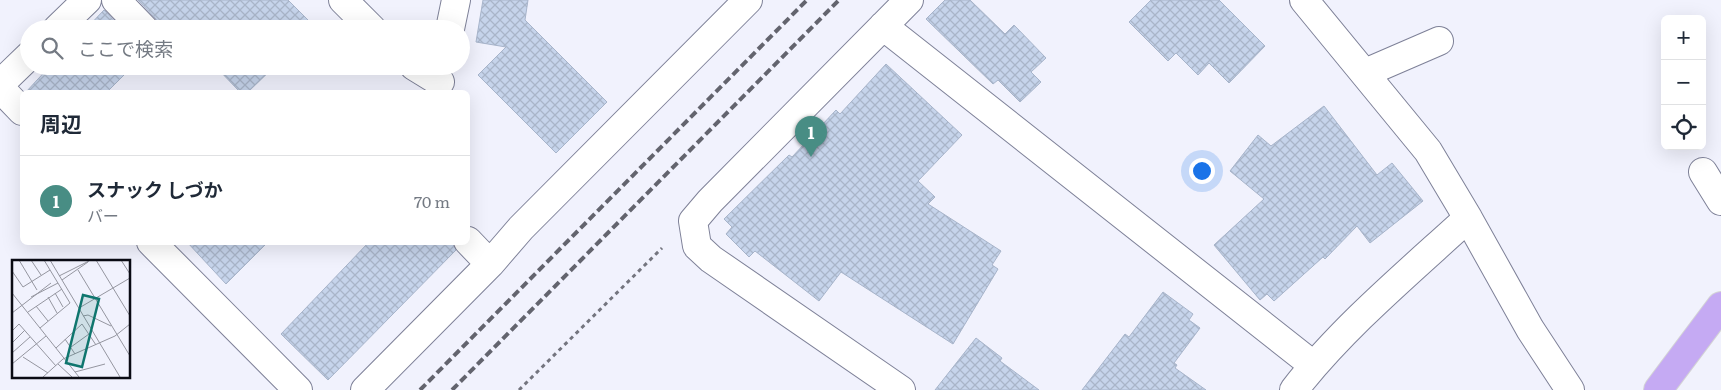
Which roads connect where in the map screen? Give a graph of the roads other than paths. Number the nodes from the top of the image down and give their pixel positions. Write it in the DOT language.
graph roads {
  1 [pos="87,0"];
  2 [pos="116,0"];
  3 [pos="343,0"];
  4 [pos="456,0"];
  5 [pos="748,0"];
  6 [pos="909,0"];
  7 [pos="1304,0"];
  8 [pos="66,20"];
  9 [pos="135,20"];
  10 [pos="363,20"];
  11 [pos="452,20"];
  12 [pos="883,26"];
  13 [pos="1439,41"];
  14 [pos="20,65"];
  15 [pos="1365,73"];
  16 [pos="0,84"];
  17 [pos="0,88"];
  18 [pos="20,109"];
  19 [pos="1703,172"];
  20 [pos="1721,201"];
  21 [pos="1468,218"];
  22 [pos="470,243"];
  23 [pos="162,246"];
  24 [pos="490,264"];
  25 [pos="1721,306"];
  26 [pos="1313,365"];
  27 [pos="298,390"];
  28 [pos="365,390"];
  29 [pos="901,390"];
  30 [pos="1294,390"];
  31 [pos="1570,390"];
  32 [pos="1658,390"];
  1 -- 8 [label="street"];
  2 -- 9 [label="street"];
  3 -- 10 [label="street"];
  4 -- 11 [label="street"];
  5 -- 24 [label="street"];
  6 -- 12 [label="street"];
  7 -- 15 [label="street"];
  12 -- 26 [label="street"];
  12 -- 29 [label="street"];
  13 -- 15 [label="street"];
  14 -- 16 [label="street"];
  15 -- 21 [label="street"];
  17 -- 18 [label="street"];
  19 -- 20 [label="street"];
  21 -- 26 [label="street"];
  21 -- 31 [label="street"];
  22 -- 24 [label="street"];
  23 -- 27 [label="street"];
  24 -- 28 [label="street"];
  25 -- 32 [label="main road"];
  26 -- 30 [label="street"];
}
